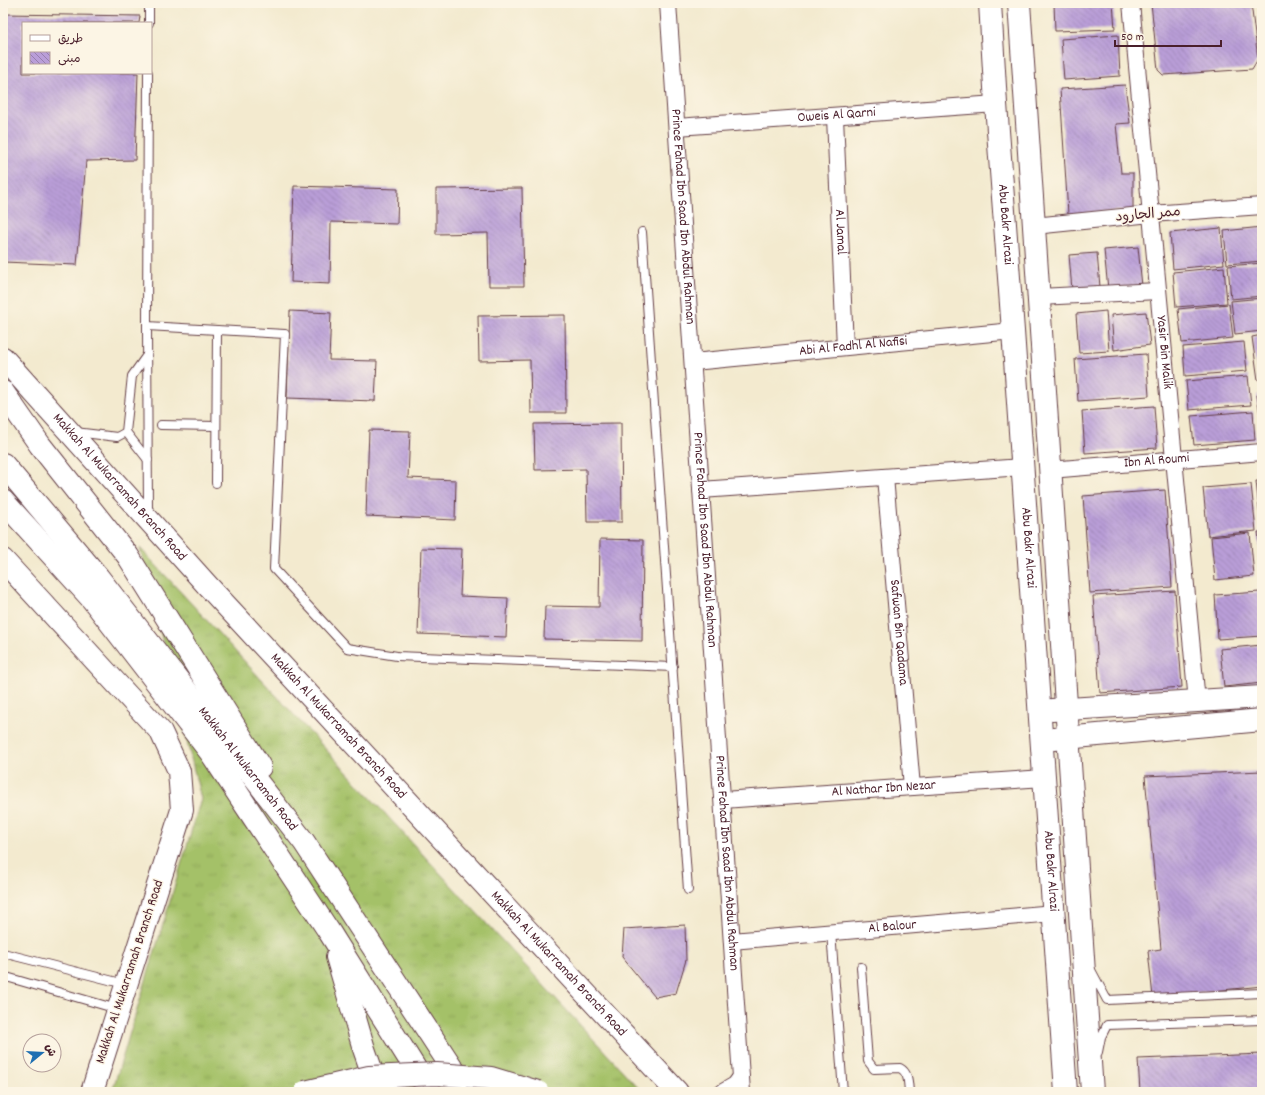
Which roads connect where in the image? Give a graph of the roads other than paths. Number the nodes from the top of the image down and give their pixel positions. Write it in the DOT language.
graph roads {
  1 [pos="149,3"];
  2 [pos="668,3"];
  3 [pos="990,3"];
  4 [pos="1018,3"];
  5 [pos="1131,3"];
  6 [pos="149,22"];
  7 [pos="148,74"];
  8 [pos="996,104"];
  9 [pos="835,116"];
  10 [pos="677,127"];
  11 [pos="1262,206"];
  12 [pos="1151,214"];
  13 [pos="1034,226"];
  14 [pos="642,232"];
  15 [pos="1158,291"];
  16 [pos="1039,297"];
  17 [pos="147,326"];
  18 [pos="216,330"];
  19 [pos="1013,332"];
  20 [pos="845,347"];
  21 [pos="147,355"];
  22 [pos="3,358"];
  23 [pos="693,362"];
  24 [pos="3,392"];
  25 [pos="161,425"];
  26 [pos="216,426"];
  27 [pos="69,431"];
  28 [pos="126,432"];
  29 [pos="1262,452"];
  30 [pos="1174,459"];
  31 [pos="148,460"];
  32 [pos="3,464"];
  33 [pos="1022,467"];
  34 [pos="1050,470"];
  35 [pos="885,477"];
  36 [pos="216,483"];
  37 [pos="701,490"];
  38 [pos="3,501"];
  39 [pos="3,519"];
  40 [pos="149,519"];
  41 [pos="3,560"];
  42 [pos="92,599"];
  43 [pos="673,667"];
  44 [pos="1262,697"];
  45 [pos="1197,702"];
  46 [pos="1067,709"];
  47 [pos="1040,711"];
  48 [pos="1253,721"];
  49 [pos="1069,738"];
  50 [pos="1042,740"];
  51 [pos="1044,778"];
  52 [pos="912,787"];
  53 [pos="722,800"];
  54 [pos="688,890"];
  55 [pos="1054,913"];
  56 [pos="330,932"];
  57 [pos="831,932"];
  58 [pos="732,941"];
  59 [pos="373,948"];
  60 [pos="1083,948"];
  61 [pos="3,953"];
  62 [pos="861,967"];
  63 [pos="3,976"];
  64 [pos="126,984"];
  65 [pos="1262,992"];
  66 [pos="118,1010"];
  67 [pos="1262,1020"];
  68 [pos="742,1085"];
  69 [pos="1092,1087"];
  70 [pos="676,1090"];
  71 [pos="92,1092"];
  72 [pos="305,1092"];
  73 [pos="379,1092"];
  74 [pos="430,1092"];
  75 [pos="468,1092"];
  76 [pos="538,1092"];
  77 [pos="723,1092"];
  78 [pos="843,1092"];
  79 [pos="908,1092"];
  80 [pos="1066,1092"];
  1 -- 6 [label="lane"];
  2 -- 10 [label="street, Prince Fahad Ibn Saad Ibn Abdul Rahman"];
  3 -- 8 [label="main road, Abu Bakr Alrazi"];
  4 -- 13 [label="main road, Abu Bakr Alrazi"];
  5 -- 12 [label="street, Yasir Bin Malik"];
  7 -- 17 [label="lane"];
  8 -- 9 [label="street, Oweis Al Qarni"];
  8 -- 19 [label="main road, Abu Bakr Alrazi"];
  9 -- 10 [label="street, Oweis Al Qarni"];
  9 -- 20 [label="street, Al Jamal"];
  10 -- 23 [label="street, Prince Fahad Ibn Saad Ibn Abdul Rahman"];
  11 -- 12 [label="street, ممر الجارود"];
  12 -- 13 [label="street, ممر الجارود"];
  12 -- 15 [label="street, Yasir Bin Malik"];
  13 -- 16 [label="main road, Abu Bakr Alrazi"];
  14 -- 43 [label="lane"];
  15 -- 16 [label="street"];
  15 -- 30 [label="street, Yasir Bin Malik"];
  16 -- 34 [label="main road, Abu Bakr Alrazi"];
  17 -- 18 [label="lane"];
  17 -- 21 [label="lane"];
  18 -- 26 [label="lane"];
  18 -- 43 [label="lane"];
  19 -- 20 [label="street, Abi Al Fadhl Al Nafisi"];
  19 -- 33 [label="main road, Abu Bakr Alrazi"];
  20 -- 23 [label="street, Abi Al Fadhl Al Nafisi"];
  21 -- 28 [label="lane"];
  21 -- 31 [label="lane"];
  22 -- 27 [label="main road, Makkah Al Mukarramah Branch Road"];
  23 -- 37 [label="street, Prince Fahad Ibn Saad Ibn Abdul Rahman"];
  24 -- 59 [label="main road"];
  25 -- 26 [label="lane"];
  26 -- 36 [label="lane"];
  27 -- 28 [label="lane"];
  27 -- 40 [label="main road, Makkah Al Mukarramah Branch Road"];
  28 -- 31 [label="lane"];
  29 -- 30 [label="street, Ibn Al Roumi"];
  30 -- 34 [label="street, Ibn Al Roumi"];
  30 -- 45 [label="street, Yasir Bin Malik"];
  31 -- 40 [label="lane"];
  32 -- 59 [label="main road, Makkah Al Mukarramah Road"];
  33 -- 35 [label="street"];
  33 -- 47 [label="main road, Abu Bakr Alrazi"];
  34 -- 46 [label="main road, Abu Bakr Alrazi"];
  35 -- 37 [label="street"];
  35 -- 52 [label="street, Safwan Bin Qadama"];
  37 -- 53 [label="street, Prince Fahad Ibn Saad Ibn Abdul Rahman"];
  38 -- 42 [label="main road, Makkah Al Mukarramah Road"];
  39 -- 42 [label="main road"];
  40 -- 70 [label="main road, Makkah Al Mukarramah Branch Road"];
  41 -- 64 [label="main road, Makkah Al Mukarramah Branch Road"];
  42 -- 56 [label="main road, Makkah Al Mukarramah Road"];
  43 -- 54 [label="lane"];
  44 -- 45 [label="main road"];
  45 -- 46 [label="main road"];
  46 -- 47 [label="main road"];
  46 -- 49 [label="main road, Abu Bakr Alrazi"];
  47 -- 50 [label="main road, Abu Bakr Alrazi"];
  48 -- 49 [label="main road"];
  49 -- 50 [label="main road"];
  49 -- 60 [label="main road, Abu Bakr Alrazi"];
  50 -- 51 [label="main road, Abu Bakr Alrazi"];
  51 -- 52 [label="street, Al Nathar Ibn Nezar"];
  51 -- 55 [label="main road, Abu Bakr Alrazi"];
  52 -- 53 [label="street, Al Nathar Ibn Nezar"];
  53 -- 58 [label="street, Prince Fahad Ibn Saad Ibn Abdul Rahman"];
  55 -- 57 [label="street, Al Balour"];
  55 -- 80 [label="main road, Abu Bakr Alrazi"];
  56 -- 73 [label="main road"];
  56 -- 74 [label="main road, Makkah Al Mukarramah Road"];
  57 -- 58 [label="street, Al Balour"];
  57 -- 78 [label="lane"];
  58 -- 68 [label="street, Prince Fahad Ibn Saad Ibn Abdul Rahman"];
  59 -- 75 [label="main road, Makkah Al Mukarramah Road"];
  60 -- 65 [label="lane"];
  60 -- 69 [label="main road, Abu Bakr Alrazi"];
  61 -- 64 [label="lane"];
  62 -- 79 [label="lane"];
  63 -- 66 [label="lane"];
  64 -- 66 [label="main road, Makkah Al Mukarramah Branch Road"];
  66 -- 71 [label="main road, Makkah Al Mukarramah Branch Road"];
  67 -- 69 [label="lane"];
  68 -- 77 [label="street, Prince Fahad Ibn Saad Ibn Abdul Rahman"];
  72 -- 76 [label="main road, bridge"];
}
